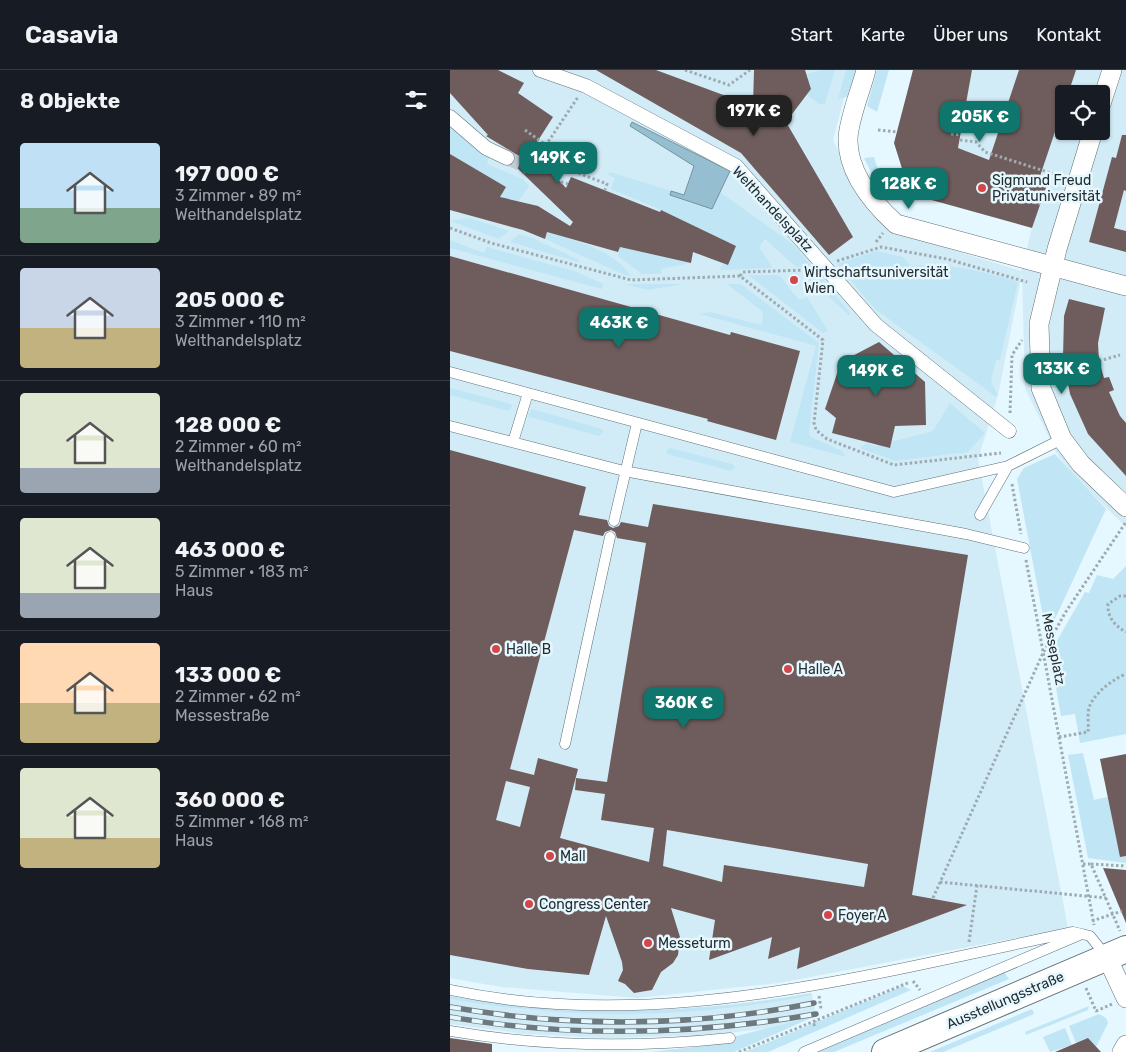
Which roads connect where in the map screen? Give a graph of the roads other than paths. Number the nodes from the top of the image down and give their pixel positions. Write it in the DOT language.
graph roads {
  1 [pos="540,70"];
  2 [pos="866,70"];
  3 [pos="1112,70"];
  4 [pos="1107,85"];
  5 [pos="450,117"];
  6 [pos="1090,140"];
  7 [pos="507,158"];
  8 [pos="1053,266"];
  9 [pos="1126,286"];
  10 [pos="450,372"];
  11 [pos="528,393"];
  12 [pos="638,423"];
  13 [pos="450,426"];
  14 [pos="1009,431"];
  15 [pos="1062,439"];
  16 [pos="514,442"];
  17 [pos="1008,466"];
  18 [pos="624,471"];
  19 [pos="1126,507"];
  20 [pos="980,515"];
  21 [pos="614,521"];
  22 [pos="610,537"];
  23 [pos="1024,548"];
  24 [pos="565,744"];
  25 [pos="1082,934"];
  26 [pos="1118,947"];
  27 [pos="450,990"];
  28 [pos="1124,990"];
  29 [pos="450,1031"];
  30 [pos="730,1038"];
  31 [pos="1126,1045"];
  32 [pos="804,1052"];
  33 [pos="885,1052"];
  34 [pos="1122,1052"];
  1 -- 14 [label="street, Welthandelsplatz"];
  2 -- 8 [label="street"];
  3 -- 4 [label="street"];
  5 -- 7 [label="street"];
  6 -- 8 [label="street"];
  8 -- 9 [label="street"];
  8 -- 15 [label="street"];
  10 -- 11 [label="lane"];
  11 -- 12 [label="lane"];
  11 -- 16 [label="lane"];
  12 -- 17 [label="lane"];
  12 -- 18 [label="lane"];
  13 -- 16 [label="lane"];
  15 -- 17 [label="lane"];
  15 -- 19 [label="street"];
  16 -- 18 [label="lane"];
  17 -- 20 [label="lane"];
  18 -- 21 [label="lane"];
  18 -- 23 [label="lane"];
  22 -- 24 [label="lane"];
  25 -- 26 [label="lane"];
  25 -- 27 [label="lane"];
  25 -- 32 [label="lane"];
  26 -- 28 [label="street"];
  26 -- 33 [label="main road, Ausstellungsstraße"];
  29 -- 30 [label="lane"];
  31 -- 34 [label="street"];
}
